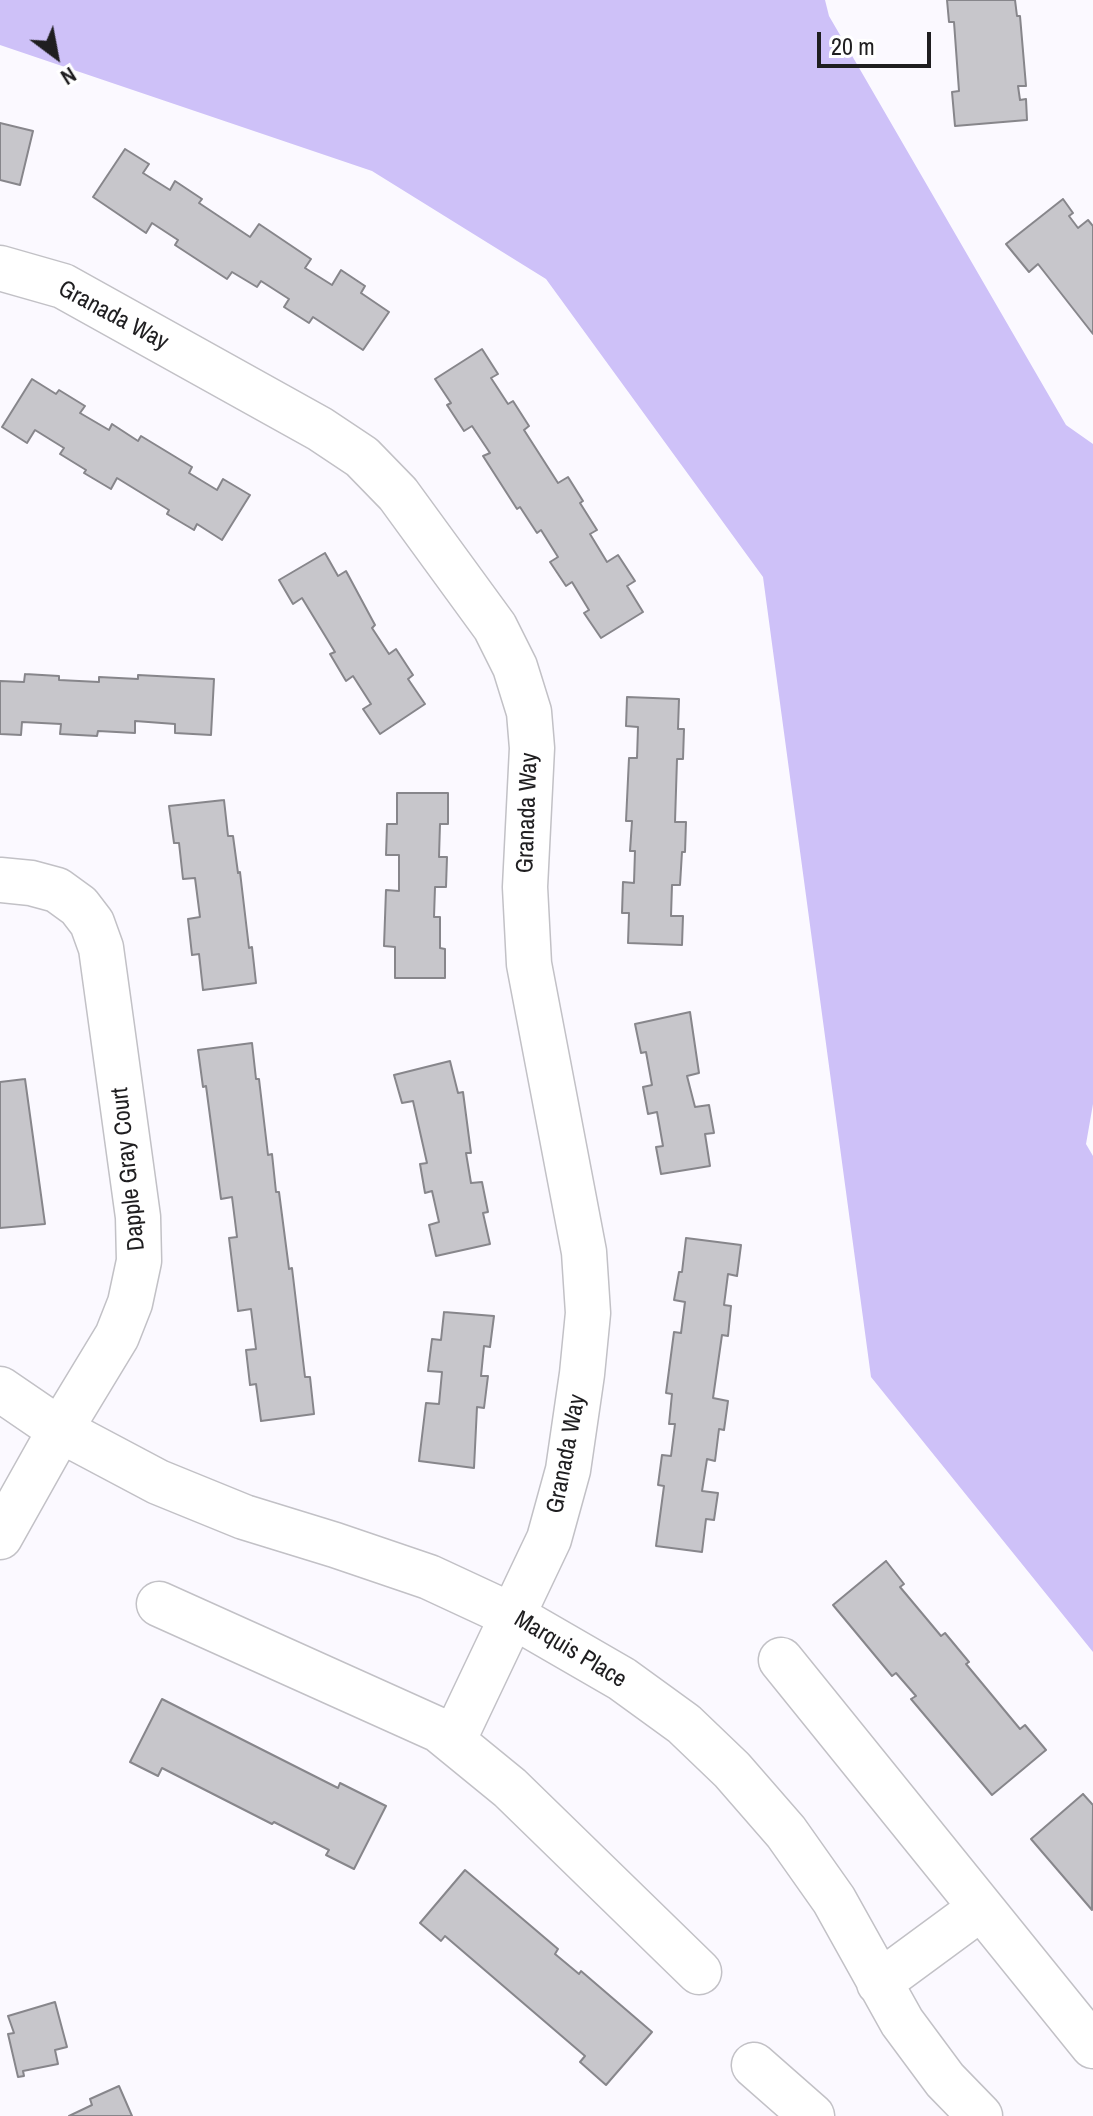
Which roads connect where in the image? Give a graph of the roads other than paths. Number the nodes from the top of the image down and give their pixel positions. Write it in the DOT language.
graph roads {
  1 [pos="0,268"];
  2 [pos="0,880"];
  3 [pos="0,1389"];
  4 [pos="60,1430"];
  5 [pos="0,1537"];
  6 [pos="159,1604"];
  7 [pos="513,1616"];
  8 [pos="781,1660"];
  9 [pos="453,1741"];
  10 [pos="981,1908"];
  11 [pos="699,1972"];
  12 [pos="879,1983"];
  13 [pos="1093,2046"];
  14 [pos="754,2065"];
  15 [pos="812,2116"];
  16 [pos="980,2116"];
  1 -- 7 [label="street, Granada Way"];
  2 -- 4 [label="street, Dapple Gray Court"];
  3 -- 4 [label="street, Marquis Place"];
  4 -- 5 [label="street, Dapple Gray Court"];
  4 -- 7 [label="street, Marquis Place"];
  6 -- 9 [label="street"];
  7 -- 9 [label="street, Granada Way"];
  7 -- 12 [label="street, Marquis Place"];
  8 -- 10 [label="street"];
  9 -- 11 [label="street"];
  10 -- 12 [label="street"];
  10 -- 13 [label="street"];
  12 -- 16 [label="street, Marquis Place"];
  14 -- 15 [label="street"];
}
